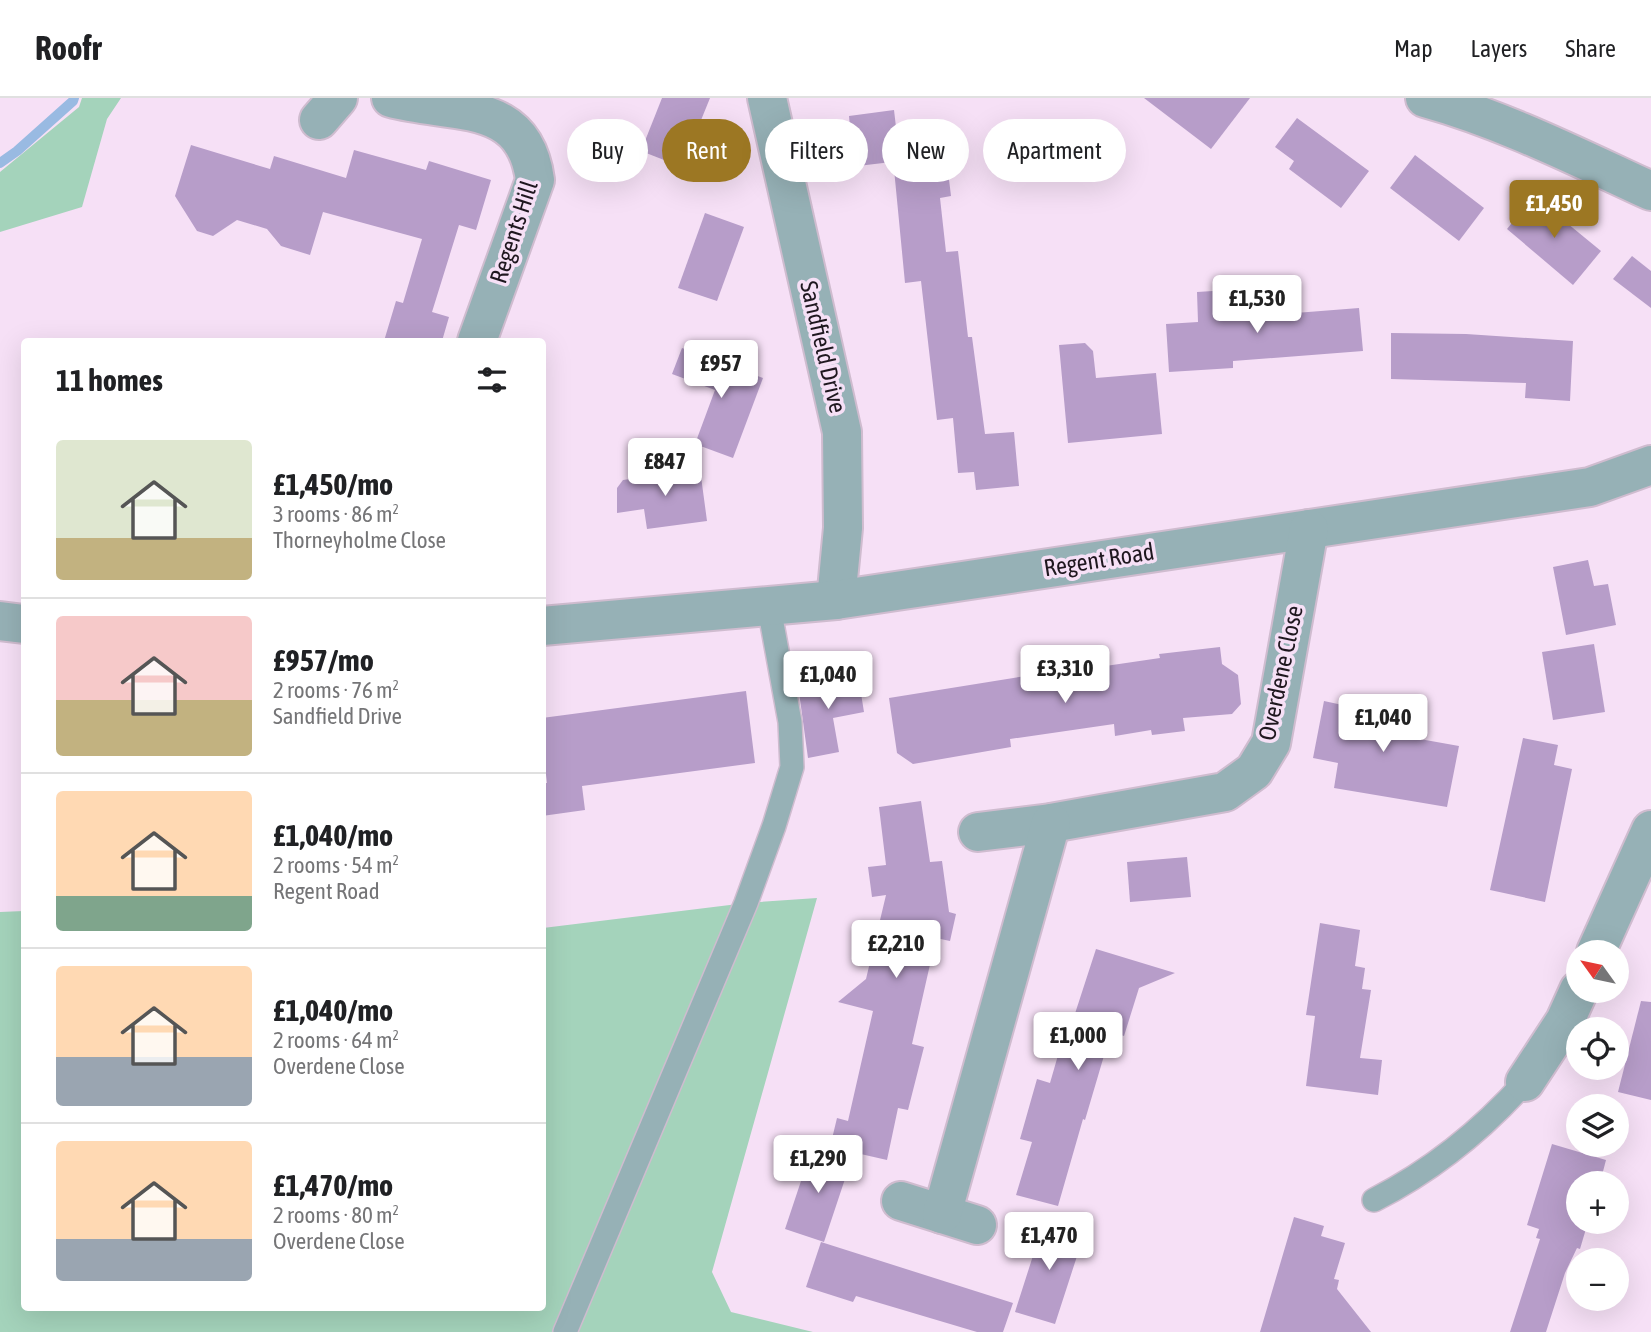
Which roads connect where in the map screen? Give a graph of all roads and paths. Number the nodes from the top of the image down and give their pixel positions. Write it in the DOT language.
graph roads {
  1 [pos="391,98"];
  2 [pos="767,98"];
  3 [pos="1425,98"];
  4 [pos="1651,191"];
  5 [pos="478,338"];
  6 [pos="1651,465"];
  7 [pos="1309,529"];
  8 [pos="836,600"];
  9 [pos="769,607"];
  10 [pos="0,621"];
  11 [pos="21,624"];
  12 [pos="546,626"];
  13 [pos="1051,823"];
  14 [pos="1651,830"];
  15 [pos="978,832"];
  16 [pos="1601,940"];
  17 [pos="1573,1003"];
  18 [pos="1525,1082"];
  19 [pos="1374,1200"];
  20 [pos="901,1201"];
  21 [pos="565,1332"];
  1 -- 5 [label="street, Regents Hill"];
  2 -- 8 [label="street, Sandfield Drive"];
  3 -- 4 [label="street"];
  6 -- 7 [label="street, Regent Road"];
  7 -- 8 [label="street, Regent Road"];
  7 -- 13 [label="street, Overdene Close"];
  8 -- 9 [label="street, Regent Road"];
  9 -- 12 [label="street, Regent Road"];
  9 -- 21 [label="lane"];
  10 -- 11 [label="street"];
  13 -- 15 [label="street, Overdene Close"];
  13 -- 20 [label="street"];
  14 -- 16 [label="street"];
  17 -- 18 [label="street"];
  18 -- 19 [label="lane"];
}
